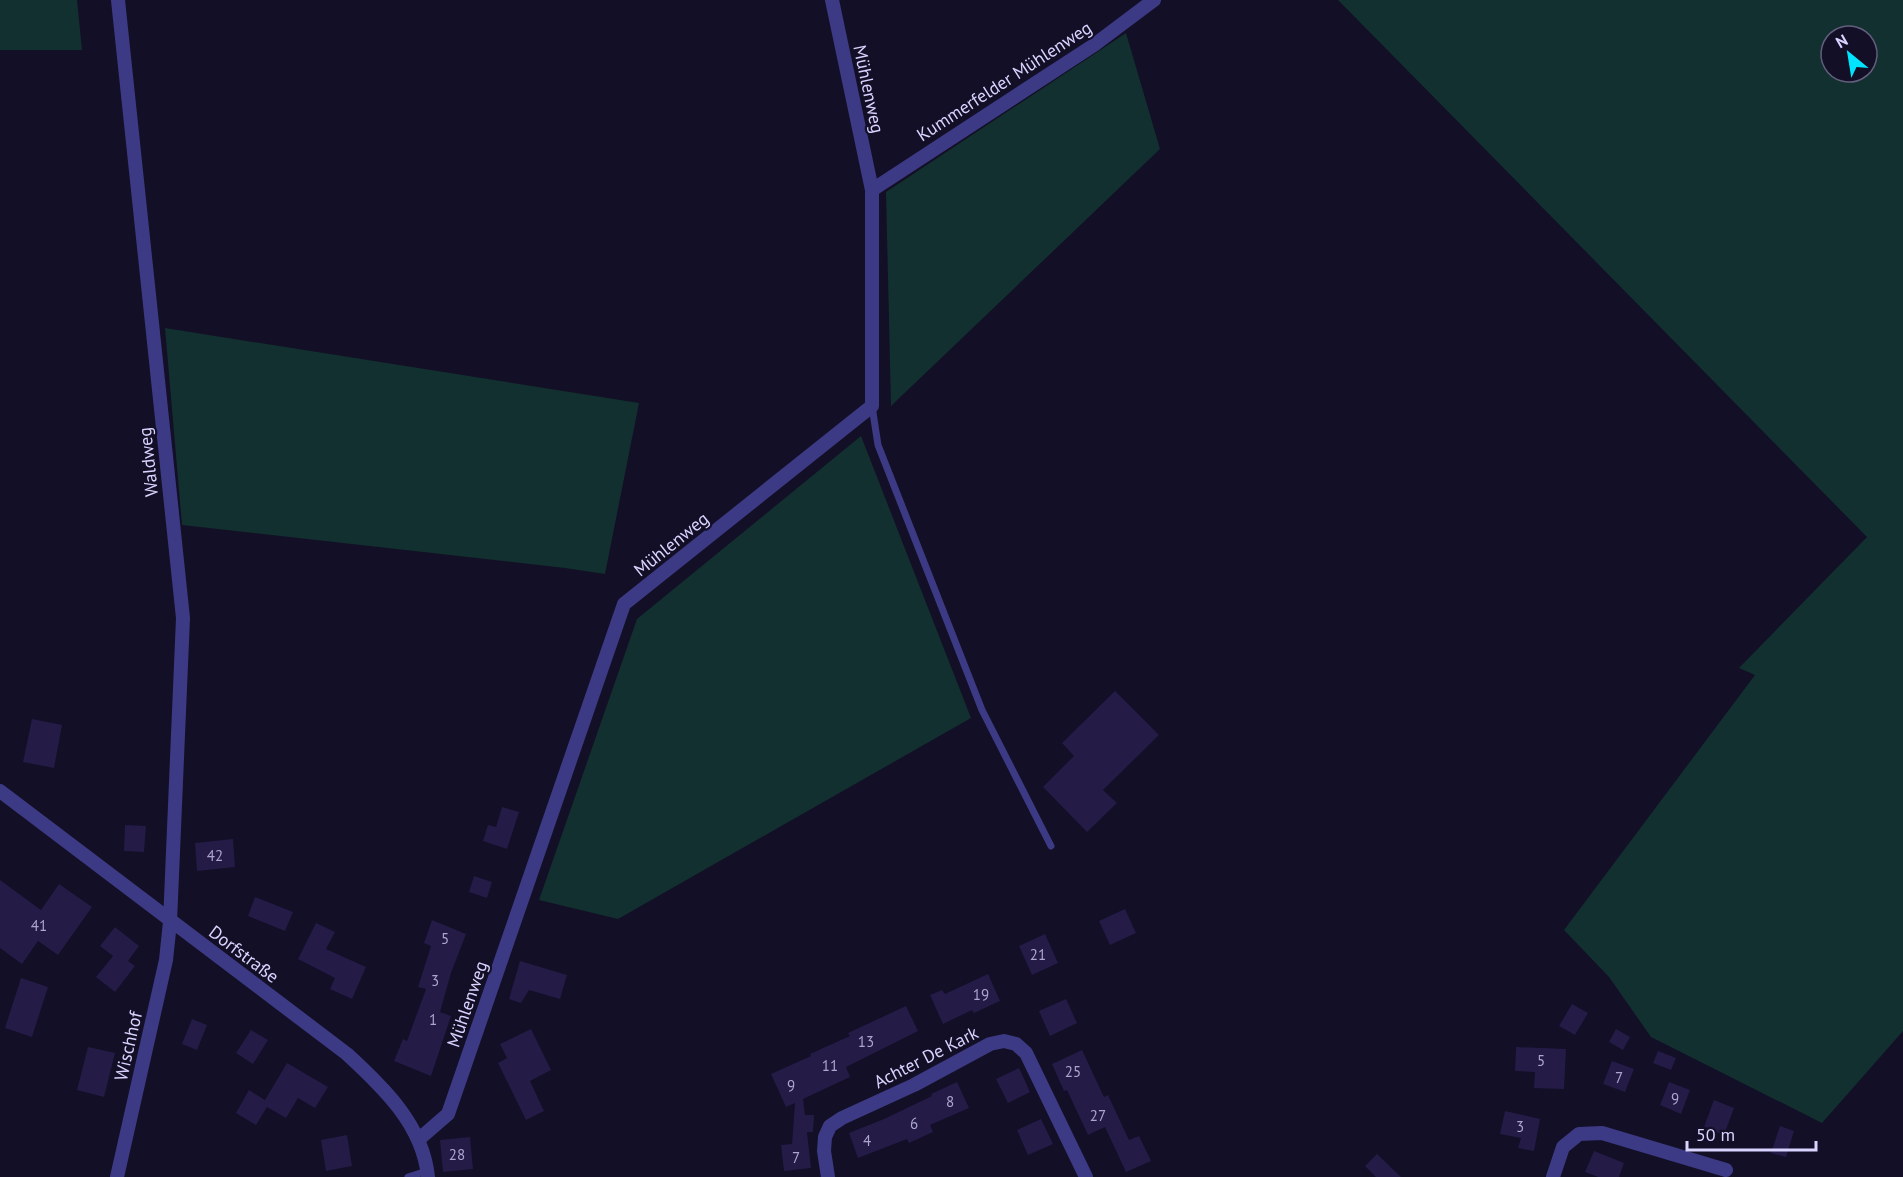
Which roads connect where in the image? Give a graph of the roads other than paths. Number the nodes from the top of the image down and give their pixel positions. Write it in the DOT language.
graph roads {
  1 [pos="118,0"];
  2 [pos="832,0"];
  3 [pos="1154,0"];
  4 [pos="872,190"];
  5 [pos="872,406"];
  6 [pos="0,791"];
  7 [pos="1050,846"];
  8 [pos="170,921"];
  9 [pos="418,1140"];
  10 [pos="1726,1170"];
  11 [pos="427,1174"];
  12 [pos="117,1177"];
  13 [pos="408,1177"];
  14 [pos="828,1177"];
  15 [pos="1086,1177"];
  16 [pos="1553,1177"];
  1 -- 8 [label="street, Waldweg"];
  2 -- 4 [label="street, Mühlenweg"];
  3 -- 4 [label="street, Kummerfelder Mühlenweg"];
  4 -- 5 [label="street, Mühlenweg"];
  5 -- 7 [label="lane"];
  5 -- 9 [label="street, Mühlenweg"];
  6 -- 8 [label="street, Dorfstraße"];
  8 -- 9 [label="street, Dorfstraße"];
  8 -- 12 [label="street, Wischhof"];
  9 -- 11 [label="street, Dorfstraße"];
  10 -- 16 [label="street"];
  11 -- 13 [label="lane"];
  14 -- 15 [label="street, Achter De Kark"];
}
